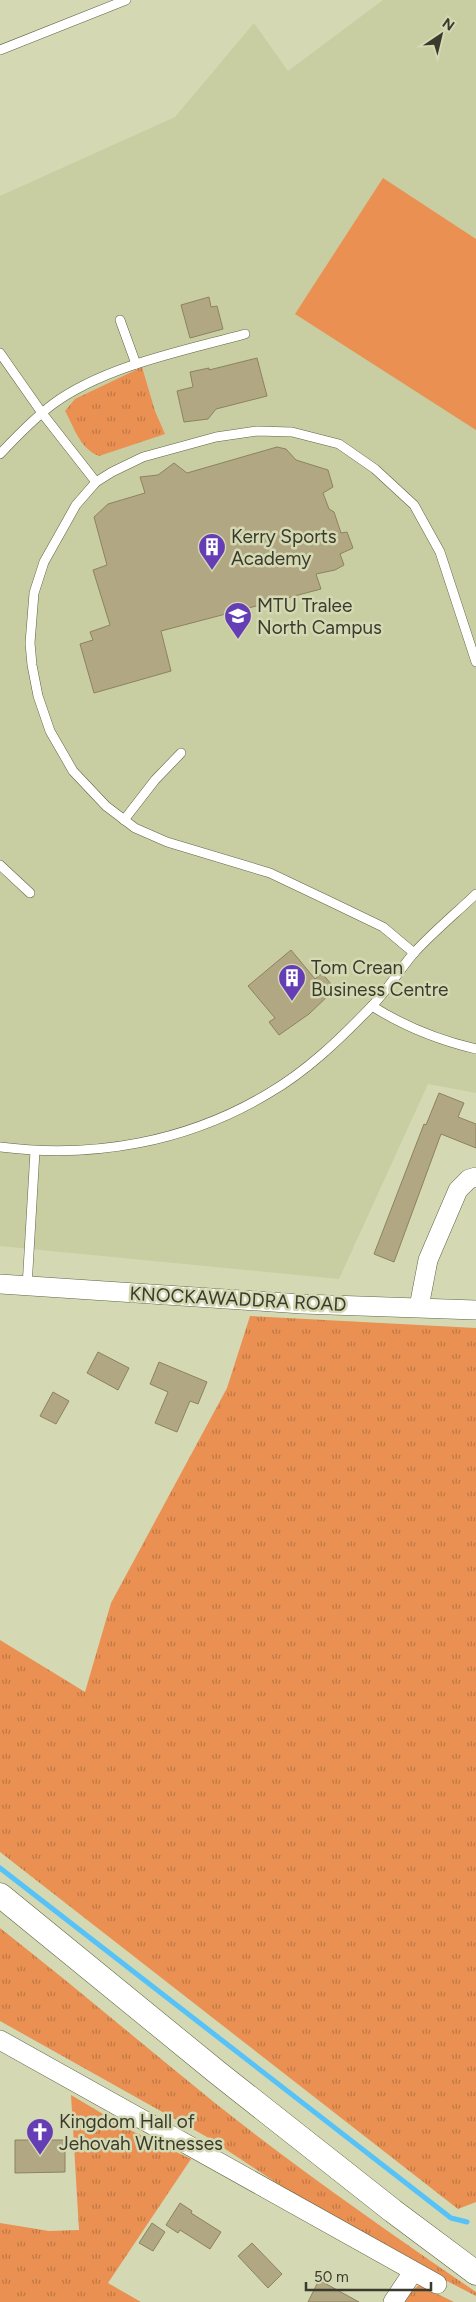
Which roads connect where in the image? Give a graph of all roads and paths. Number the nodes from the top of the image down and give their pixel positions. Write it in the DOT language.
graph roads {
  1 [pos="126,0"];
  2 [pos="0,50"];
  3 [pos="120,320"];
  4 [pos="245,334"];
  5 [pos="0,353"];
  6 [pos="136,364"];
  7 [pos="42,413"];
  8 [pos="0,454"];
  9 [pos="96,482"];
  10 [pos="476,662"];
  11 [pos="181,753"];
  12 [pos="124,820"];
  13 [pos="0,866"];
  14 [pos="30,893"];
  15 [pos="476,894"];
  16 [pos="414,954"];
  17 [pos="372,1006"];
  18 [pos="476,1049"];
  19 [pos="0,1147"];
  20 [pos="35,1152"];
  21 [pos="476,1177"];
  22 [pos="0,1284"];
  23 [pos="27,1287"];
  24 [pos="419,1307"];
  25 [pos="476,1310"];
  26 [pos="0,1894"];
  27 [pos="0,2040"];
  28 [pos="412,2272"];
  29 [pos="476,2273"];
  30 [pos="438,2284"];
  31 [pos="393,2302"];
  1 -- 2 [label="lane"];
  3 -- 6 [label="lane"];
  4 -- 6 [label="lane"];
  5 -- 7 [label="lane"];
  6 -- 7 [label="lane"];
  7 -- 8 [label="lane"];
  7 -- 9 [label="lane"];
  9 -- 10 [label="lane"];
  9 -- 12 [label="lane"];
  11 -- 12 [label="lane"];
  12 -- 16 [label="lane"];
  13 -- 14 [label="lane"];
  15 -- 16 [label="lane"];
  16 -- 17 [label="lane"];
  17 -- 18 [label="lane"];
  17 -- 20 [label="lane"];
  19 -- 20 [label="lane"];
  20 -- 23 [label="lane"];
  21 -- 24 [label="street"];
  22 -- 23 [label="street, KNOCKAWADDRA ROAD"];
  23 -- 24 [label="street, KNOCKAWADDRA ROAD"];
  24 -- 25 [label="street, KNOCKAWADDRA ROAD"];
  26 -- 29 [label="street"];
  27 -- 28 [label="street"];
  28 -- 30 [label="street"];
  28 -- 31 [label="street"];
}
